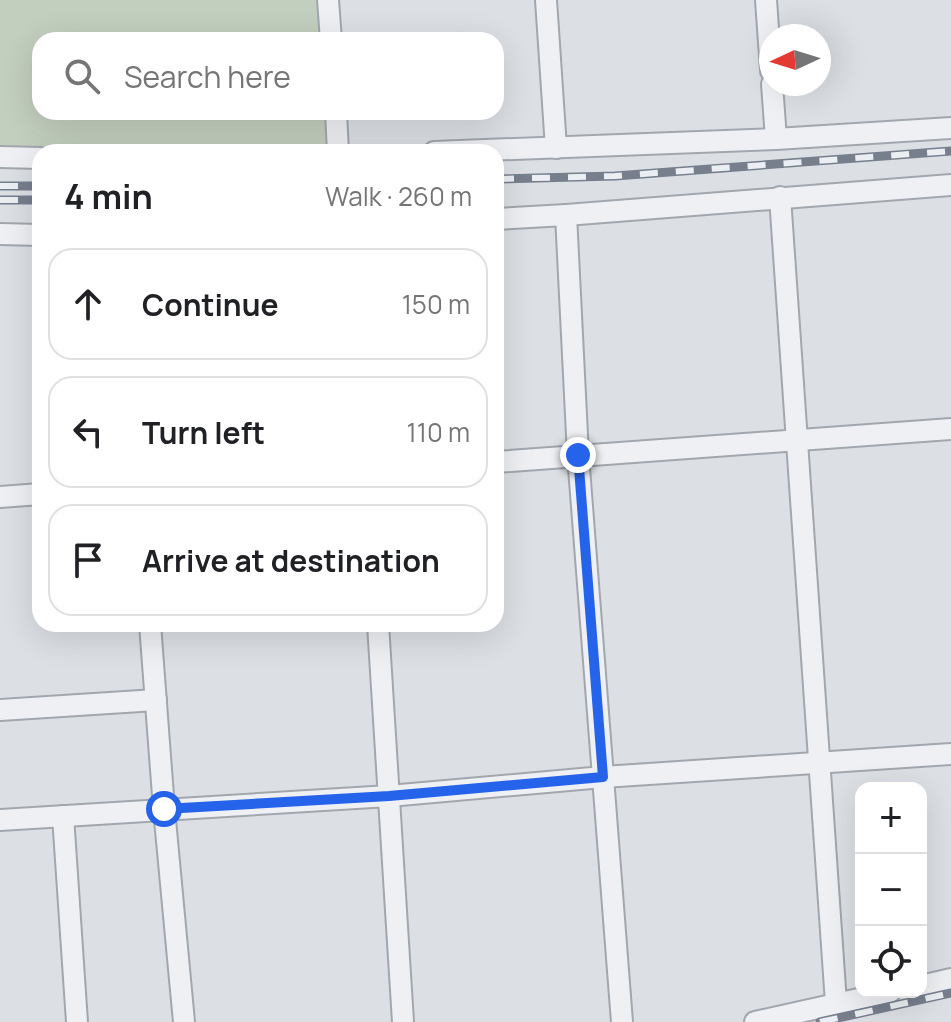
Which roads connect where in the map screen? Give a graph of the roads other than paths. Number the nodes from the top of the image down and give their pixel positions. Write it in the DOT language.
graph roads {
  1 [pos="328,0"];
  2 [pos="546,0"];
  3 [pos="766,0"];
  4 [pos="768,24"];
  5 [pos="330,32"];
  6 [pos="773,96"];
  7 [pos="336,120"];
  8 [pos="951,128"];
  9 [pos="776,139"];
  10 [pos="338,144"];
  11 [pos="556,148"];
  12 [pos="504,150"];
  13 [pos="0,157"];
  14 [pos="32,158"];
  15 [pos="951,185"];
  16 [pos="780,197"];
  17 [pos="566,215"];
  18 [pos="504,219"];
  19 [pos="0,234"];
  20 [pos="32,235"];
  21 [pos="951,429"];
  22 [pos="797,441"];
  23 [pos="578,455"];
  24 [pos="504,461"];
  25 [pos="32,495"];
  26 [pos="0,497"];
  27 [pos="151,632"];
  28 [pos="379,632"];
  29 [pos="156,700"];
  30 [pos="0,710"];
  31 [pos="951,754"];
  32 [pos="819,762"];
  33 [pos="603,777"];
  34 [pos="389,796"];
  35 [pos="164,809"];
  36 [pos="63,816"];
  37 [pos="0,820"];
  38 [pos="951,979"];
  39 [pos="927,985"];
  40 [pos="861,998"];
  41 [pos="836,1003"];
  42 [pos="77,1022"];
  43 [pos="184,1022"];
  44 [pos="403,1022"];
  45 [pos="622,1022"];
  46 [pos="755,1022"];
  1 -- 5 [label="street"];
  2 -- 11 [label="street"];
  3 -- 4 [label="street"];
  6 -- 9 [label="street"];
  7 -- 10 [label="street"];
  8 -- 9 [label="street"];
  9 -- 11 [label="street"];
  11 -- 12 [label="street"];
  13 -- 14 [label="street"];
  15 -- 16 [label="street"];
  16 -- 17 [label="street"];
  16 -- 22 [label="street"];
  17 -- 18 [label="street"];
  17 -- 23 [label="street"];
  19 -- 20 [label="street"];
  21 -- 22 [label="street"];
  22 -- 23 [label="street"];
  22 -- 32 [label="street"];
  23 -- 24 [label="street"];
  23 -- 33 [label="street"];
  25 -- 26 [label="street"];
  27 -- 29 [label="street"];
  28 -- 34 [label="street"];
  29 -- 30 [label="street"];
  29 -- 35 [label="street"];
  31 -- 32 [label="street"];
  32 -- 33 [label="street"];
  32 -- 41 [label="street"];
  33 -- 34 [label="street"];
  33 -- 45 [label="street"];
  34 -- 35 [label="street"];
  34 -- 44 [label="street"];
  35 -- 36 [label="street"];
  35 -- 43 [label="street"];
  36 -- 37 [label="street"];
  36 -- 42 [label="street"];
  38 -- 39 [label="street"];
  40 -- 41 [label="street"];
  41 -- 46 [label="street"];
}
